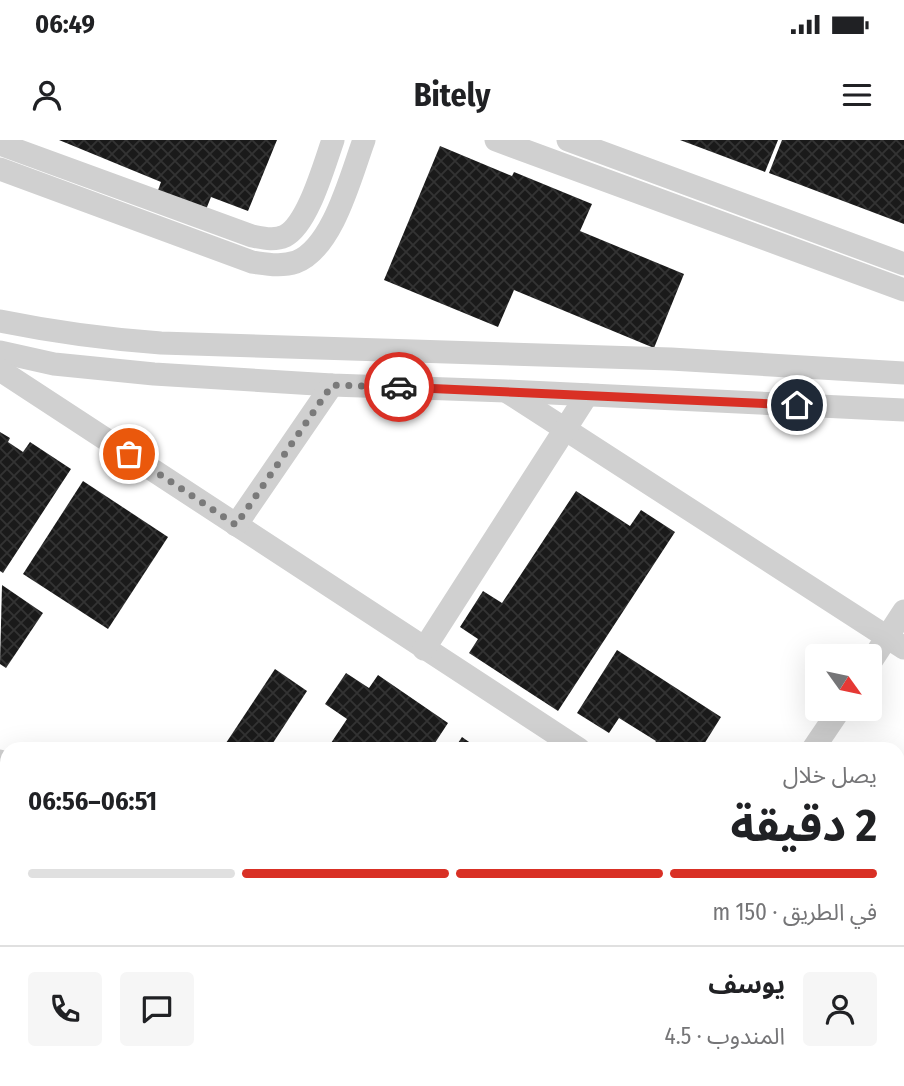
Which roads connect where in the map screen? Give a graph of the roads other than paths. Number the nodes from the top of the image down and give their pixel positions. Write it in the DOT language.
graph roads {
  1 [pos="333,140"];
  2 [pos="364,140"];
  3 [pos="496,140"];
  4 [pos="568,140"];
  5 [pos="0,144"];
  6 [pos="0,169"];
  7 [pos="904,264"];
  8 [pos="904,290"];
  9 [pos="0,321"];
  10 [pos="0,352"];
  11 [pos="0,370"];
  12 [pos="904,373"];
  13 [pos="332,385"];
  14 [pos="506,391"];
  15 [pos="587,395"];
  16 [pos="904,410"];
  17 [pos="565,429"];
  18 [pos="236,525"];
  19 [pos="904,611"];
  20 [pos="896,642"];
  21 [pos="424,649"];
  22 [pos="882,653"];
  23 [pos="832,721"];
  24 [pos="568,742"];
  25 [pos="818,742"];
  1 -- 5 [label="street"];
  2 -- 6 [label="street"];
  3 -- 8 [label="street"];
  4 -- 7 [label="street"];
  9 -- 12 [label="street"];
  10 -- 13 [label="street"];
  11 -- 18 [label="street"];
  13 -- 14 [label="street"];
  13 -- 18 [label="street"];
  14 -- 15 [label="street"];
  14 -- 17 [label="street"];
  15 -- 16 [label="street"];
  15 -- 17 [label="street"];
  17 -- 20 [label="street"];
  17 -- 21 [label="street"];
  18 -- 21 [label="street"];
  19 -- 20 [label="street"];
  20 -- 22 [label="street"];
  21 -- 24 [label="street"];
  23 -- 25 [label="street"];
}
